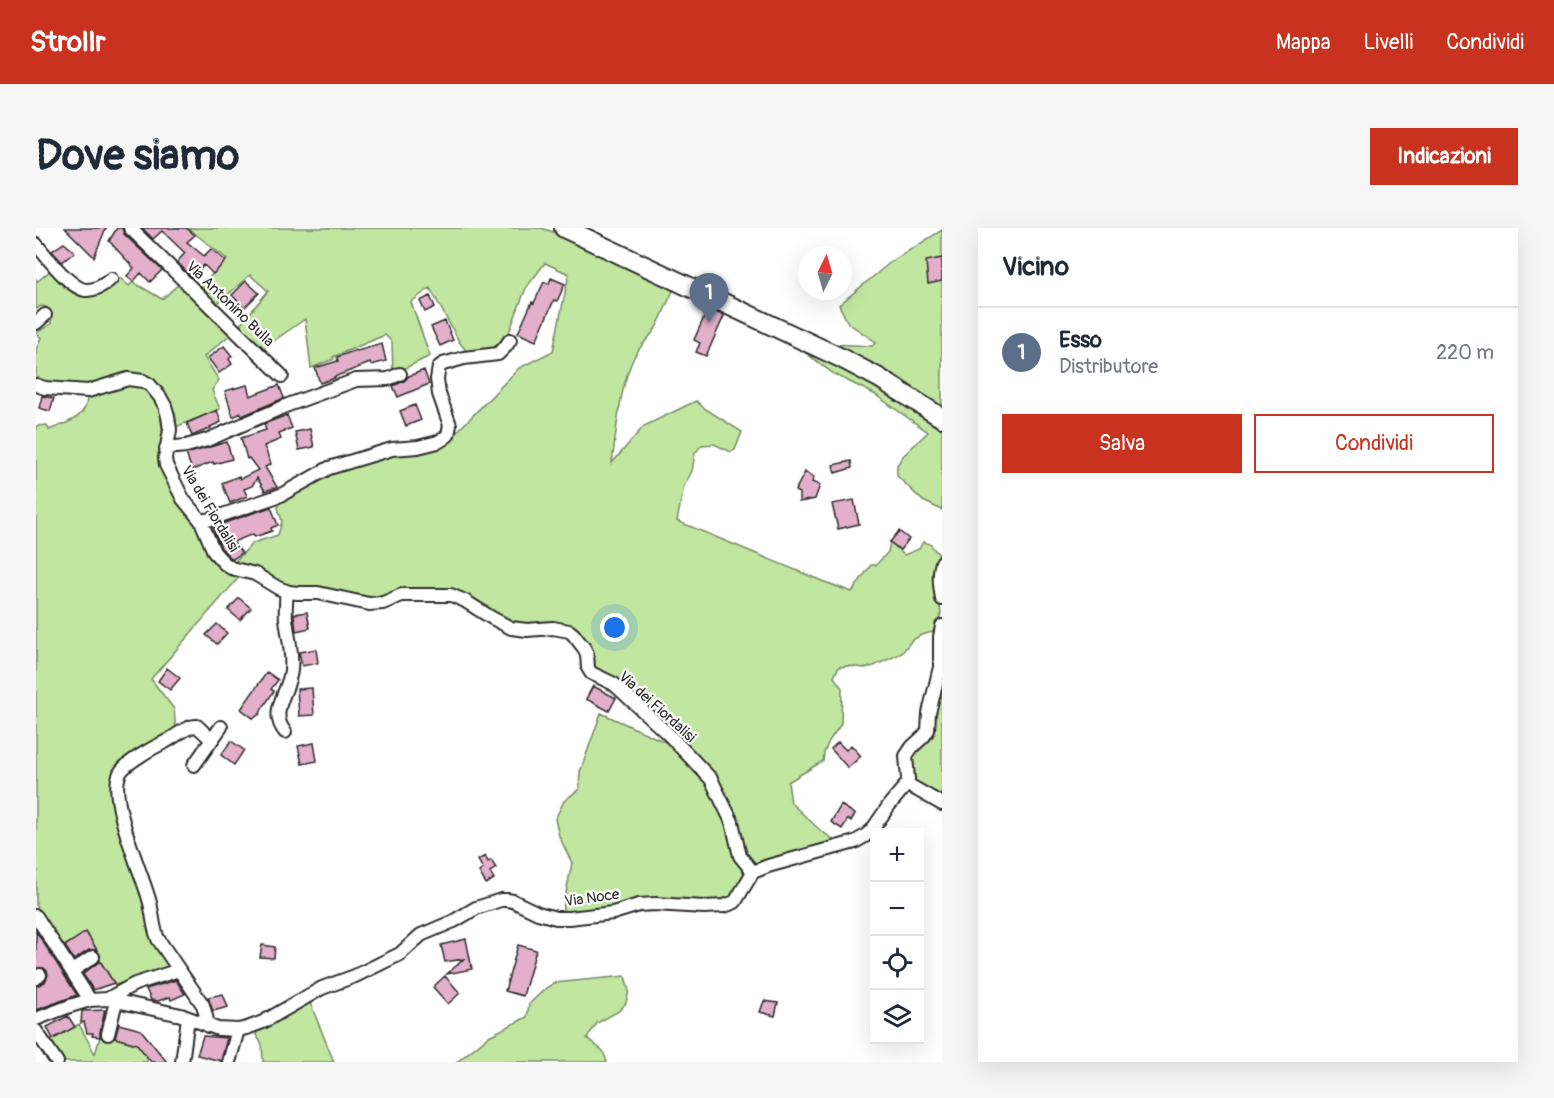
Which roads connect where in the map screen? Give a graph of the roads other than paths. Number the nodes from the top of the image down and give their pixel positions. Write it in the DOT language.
graph roads {
  1 [pos="130,228"];
  2 [pos="564,228"];
  3 [pos="36,244"];
  4 [pos="111,279"];
  5 [pos="510,339"];
  6 [pos="400,374"];
  7 [pos="282,376"];
  8 [pos="36,386"];
  9 [pos="942,418"];
  10 [pos="166,448"];
  11 [pos="201,521"];
  12 [pos="942,562"];
  13 [pos="286,591"];
  14 [pos="942,599"];
  15 [pos="942,626"];
  16 [pos="221,727"];
  17 [pos="285,732"];
  18 [pos="212,740"];
  19 [pos="194,765"];
  20 [pos="907,784"];
  21 [pos="942,804"];
  22 [pos="753,872"];
  23 [pos="38,921"];
  24 [pos="93,957"];
  25 [pos="179,970"];
  26 [pos="72,971"];
  27 [pos="90,1000"];
  28 [pos="112,1000"];
  29 [pos="188,1018"];
  30 [pos="36,1019"];
  31 [pos="208,1026"];
  32 [pos="238,1030"];
  33 [pos="36,1031"];
  34 [pos="108,1034"];
  35 [pos="57,1062"];
  36 [pos="182,1062"];
  37 [pos="229,1062"];
  1 -- 7 [label="street, Via Antonino Bulla"];
  2 -- 9 [label="main road"];
  3 -- 4 [label="street"];
  5 -- 11 [label="street"];
  6 -- 10 [label="street"];
  8 -- 10 [label="street, Via dei Fiordalisi"];
  10 -- 11 [label="street, Via dei Fiordalisi"];
  11 -- 13 [label="street, Via dei Fiordalisi"];
  12 -- 14 [label="street"];
  13 -- 17 [label="street"];
  13 -- 22 [label="street, Via dei Fiordalisi"];
  15 -- 20 [label="street"];
  16 -- 18 [label="street"];
  18 -- 19 [label="street"];
  18 -- 25 [label="street"];
  20 -- 21 [label="street"];
  20 -- 22 [label="street"];
  22 -- 32 [label="street, Via Noce"];
  23 -- 26 [label="street"];
  24 -- 26 [label="street"];
  25 -- 28 [label="street"];
  25 -- 31 [label="street"];
  26 -- 27 [label="street"];
  27 -- 28 [label="street, Via Noce"];
  27 -- 30 [label="street, Via Noce"];
  28 -- 29 [label="street, Via Noce"];
  28 -- 34 [label="street"];
  29 -- 31 [label="street, Via Noce"];
  29 -- 36 [label="street"];
  31 -- 32 [label="street, Via Noce"];
  32 -- 37 [label="street"];
  33 -- 35 [label="street"];
}
